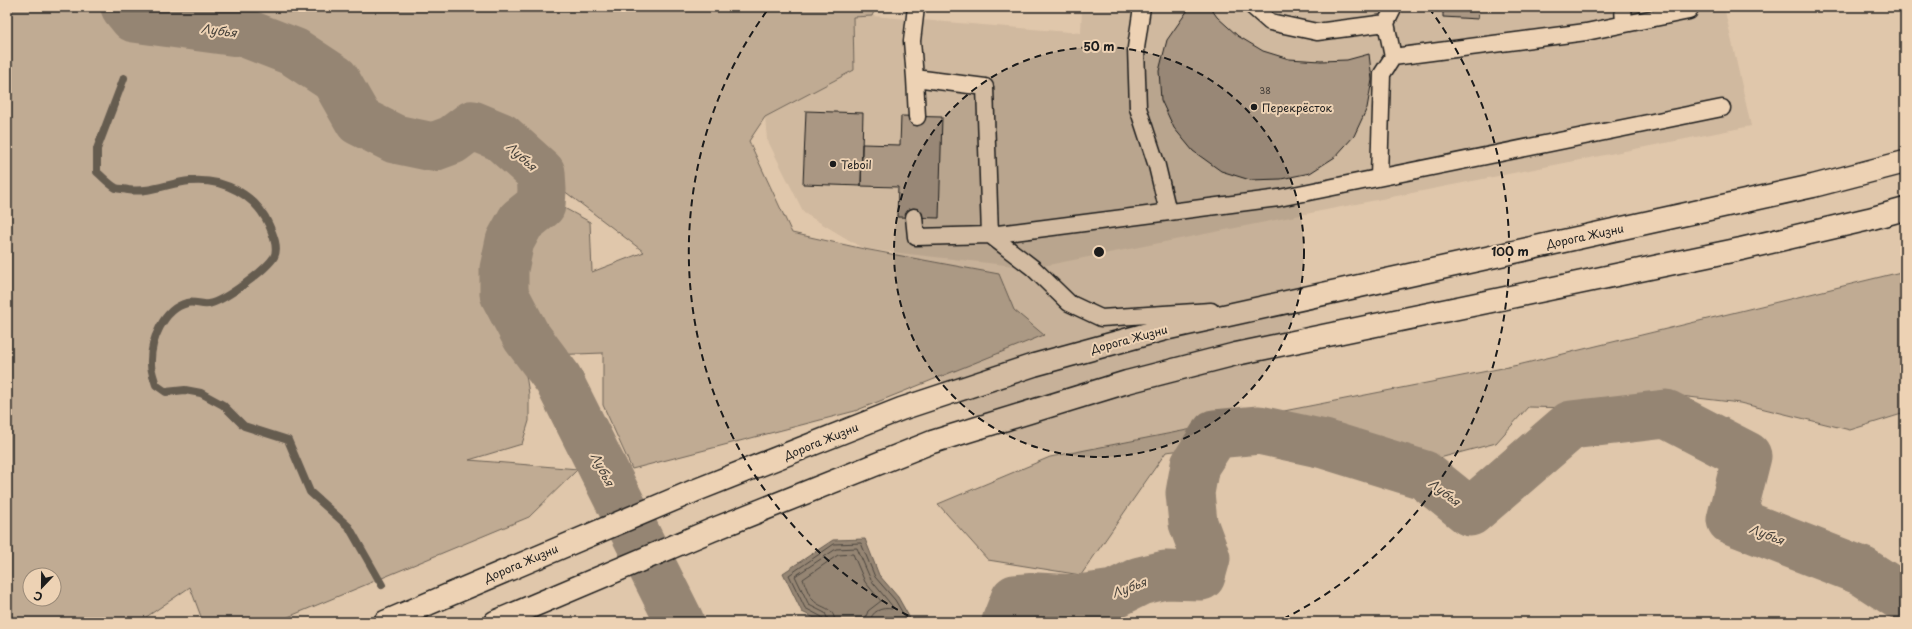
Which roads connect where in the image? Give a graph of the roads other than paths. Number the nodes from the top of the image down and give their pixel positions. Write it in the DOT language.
graph roads {
  1 [pos="916,7"];
  2 [pos="1142,7"];
  3 [pos="1253,7"];
  4 [pos="1394,7"];
  5 [pos="1623,7"];
  6 [pos="1689,7"];
  7 [pos="1386,23"];
  8 [pos="1624,24"];
  9 [pos="1393,57"];
  10 [pos="914,78"];
  11 [pos="1722,108"];
  12 [pos="917,117"];
  13 [pos="1905,162"];
  14 [pos="1378,177"];
  15 [pos="1905,209"];
  16 [pos="1168,212"];
  17 [pos="914,217"];
  18 [pos="990,235"];
  19 [pos="1256,308"];
  20 [pos="385,622"];
  21 [pos="495,622"];
  1 -- 10 [label="lane"];
  2 -- 16 [label="lane"];
  3 -- 7 [label="lane"];
  4 -- 7 [label="lane"];
  5 -- 8 [label="lane"];
  6 -- 8 [label="lane"];
  7 -- 9 [label="lane"];
  8 -- 9 [label="lane"];
  9 -- 14 [label="lane"];
  10 -- 12 [label="lane"];
  10 -- 18 [label="lane"];
  11 -- 14 [label="lane"];
  13 -- 19 [label="main road, Дорога Жизни"];
  14 -- 16 [label="lane"];
  15 -- 21 [label="main road"];
  16 -- 18 [label="lane"];
  17 -- 18 [label="lane"];
  18 -- 19 [label="lane"];
  19 -- 20 [label="main road, Дорога Жизни"];
}
